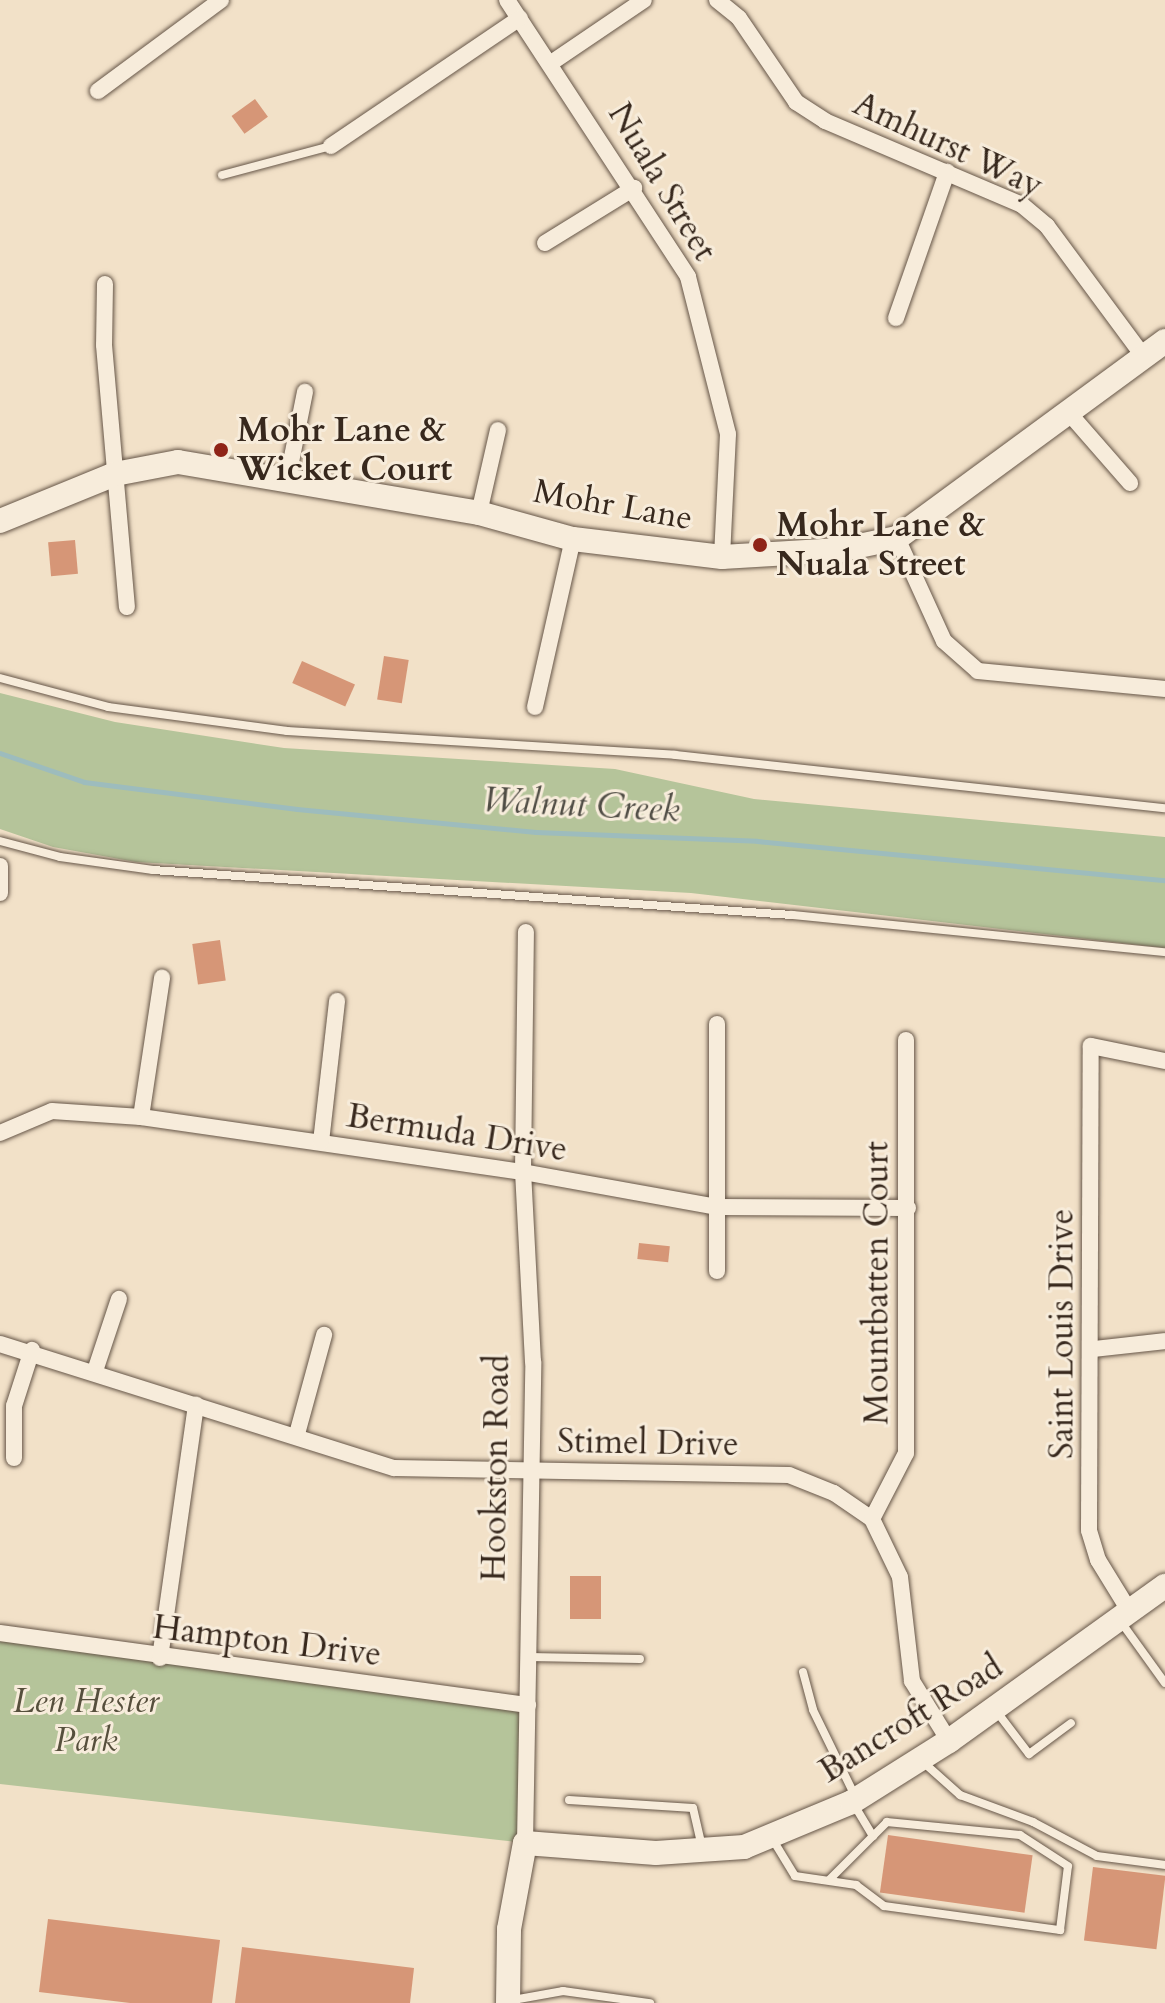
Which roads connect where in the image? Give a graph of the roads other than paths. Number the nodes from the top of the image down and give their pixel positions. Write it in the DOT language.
graph roads {
  1 [pos="221,0"];
  2 [pos="507,0"];
  3 [pos="644,0"];
  4 [pos="717,0"];
  5 [pos="520,18"];
  6 [pos="551,63"];
  7 [pos="98,91"];
  8 [pos="331,146"];
  9 [pos="947,172"];
  10 [pos="222,175"];
  11 [pos="634,188"];
  12 [pos="545,243"];
  13 [pos="105,284"];
  14 [pos="896,318"];
  15 [pos="1165,341"];
  16 [pos="1144,357"];
  17 [pos="305,392"];
  18 [pos="1069,413"];
  19 [pos="498,430"];
  20 [pos="115,474"];
  21 [pos="287,482"];
  22 [pos="1130,483"];
  23 [pos="479,513"];
  24 [pos="0,521"];
  25 [pos="897,538"];
  26 [pos="573,539"];
  27 [pos="722,557"];
  28 [pos="127,607"];
  29 [pos="0,678"];
  30 [pos="1165,689"];
  31 [pos="535,707"];
  32 [pos="1165,808"];
  33 [pos="0,841"];
  34 [pos="0,866"];
  35 [pos="0,893"];
  36 [pos="526,932"];
  37 [pos="1165,952"];
  38 [pos="162,978"];
  39 [pos="337,1001"];
  40 [pos="717,1024"];
  41 [pos="906,1040"];
  42 [pos="1165,1061"];
  43 [pos="141,1117"];
  44 [pos="0,1133"];
  45 [pos="321,1142"];
  46 [pos="523,1172"];
  47 [pos="718,1207"];
  48 [pos="908,1208"];
  49 [pos="717,1271"];
  50 [pos="119,1299"];
  51 [pos="324,1335"];
  52 [pos="1165,1341"];
  53 [pos="0,1344"];
  54 [pos="1094,1349"];
  55 [pos="32,1350"];
  56 [pos="95,1371"];
  57 [pos="196,1405"];
  58 [pos="297,1434"];
  59 [pos="14,1458"];
  60 [pos="528,1472"];
  61 [pos="872,1519"];
  62 [pos="1165,1586"];
  63 [pos="1125,1616"];
  64 [pos="0,1633"];
  65 [pos="529,1657"];
  66 [pos="160,1658"];
  67 [pos="640,1659"];
  68 [pos="803,1672"];
  69 [pos="1165,1683"];
  70 [pos="528,1705"];
  71 [pos="994,1708"];
  72 [pos="1071,1723"];
  73 [pos="949,1741"];
  74 [pos="920,1759"];
  75 [pos="569,1800"];
  76 [pos="854,1800"];
  77 [pos="770,1835"];
  78 [pos="873,1836"];
  79 [pos="525,1843"];
  80 [pos="703,1849"];
  81 [pos="1165,1865"];
  82 [pos="829,1880"];
  83 [pos="508,2002"];
  84 [pos="650,2003"];
  1 -- 7 [label="street"];
  2 -- 5 [label="street, Nuala Street"];
  3 -- 6 [label="street"];
  4 -- 9 [label="street, Amhurst Way"];
  5 -- 6 [label="street, Nuala Street"];
  5 -- 8 [label="street"];
  6 -- 11 [label="street, Nuala Street"];
  8 -- 10 [label="lane"];
  9 -- 14 [label="street"];
  9 -- 16 [label="street, Amhurst Way"];
  11 -- 12 [label="street"];
  11 -- 27 [label="street, Nuala Street"];
  13 -- 20 [label="street"];
  15 -- 16 [label="street, Mohr Lane"];
  16 -- 18 [label="street, Mohr Lane"];
  17 -- 21 [label="street"];
  18 -- 22 [label="street"];
  18 -- 25 [label="street, Mohr Lane"];
  19 -- 23 [label="street"];
  20 -- 21 [label="street, Mohr Lane"];
  20 -- 24 [label="street, Mohr Lane"];
  20 -- 28 [label="street"];
  21 -- 23 [label="street, Mohr Lane"];
  23 -- 26 [label="street, Mohr Lane"];
  25 -- 27 [label="street, Mohr Lane"];
  25 -- 30 [label="street"];
  26 -- 27 [label="street, Mohr Lane"];
  26 -- 31 [label="street"];
  29 -- 32 [label="lane"];
  33 -- 37 [label="lane"];
  34 -- 35 [label="street"];
  36 -- 46 [label="street, Hookston Road"];
  38 -- 43 [label="street"];
  39 -- 45 [label="street"];
  40 -- 47 [label="street"];
  41 -- 48 [label="street, Mountbatten Court"];
  42 -- 54 [label="street, Saint Louis Drive"];
  43 -- 44 [label="street, Bermuda Drive"];
  43 -- 45 [label="street, Bermuda Drive"];
  45 -- 46 [label="street, Bermuda Drive"];
  46 -- 47 [label="street, Bermuda Drive"];
  46 -- 60 [label="street, Hookston Road"];
  47 -- 48 [label="street, Bermuda Drive"];
  47 -- 49 [label="street"];
  48 -- 61 [label="street, Mountbatten Court"];
  50 -- 56 [label="street"];
  51 -- 58 [label="street"];
  52 -- 54 [label="street"];
  53 -- 55 [label="street, Stimel Drive"];
  54 -- 63 [label="street, Saint Louis Drive"];
  55 -- 56 [label="street, Stimel Drive"];
  55 -- 59 [label="street"];
  56 -- 57 [label="street, Stimel Drive"];
  57 -- 58 [label="street, Stimel Drive"];
  57 -- 66 [label="street"];
  58 -- 60 [label="street, Stimel Drive"];
  60 -- 61 [label="street, Stimel Drive"];
  60 -- 65 [label="street, Hookston Road"];
  61 -- 73 [label="street, Stimel Drive"];
  62 -- 63 [label="street, Bancroft Road"];
  63 -- 69 [label="lane"];
  63 -- 71 [label="street, Bancroft Road"];
  64 -- 66 [label="street, Hampton Drive"];
  65 -- 67 [label="lane"];
  65 -- 70 [label="street, Hookston Road"];
  66 -- 70 [label="street, Hampton Drive"];
  68 -- 76 [label="lane"];
  70 -- 79 [label="street, Hookston Road"];
  71 -- 72 [label="lane"];
  71 -- 73 [label="street, Bancroft Road"];
  73 -- 74 [label="street, Bancroft Road"];
  74 -- 76 [label="street, Bancroft Road"];
  74 -- 81 [label="lane"];
  75 -- 80 [label="lane"];
  76 -- 77 [label="street, Bancroft Road"];
  76 -- 78 [label="lane"];
  77 -- 80 [label="street, Bancroft Road"];
  77 -- 82 [label="lane"];
  78 -- 82 [label="lane"];
  78 -- 82 [label="lane"];
  79 -- 80 [label="street, Bancroft Road"];
  79 -- 83 [label="street, Hookston Road"];
  83 -- 84 [label="lane"];
}
